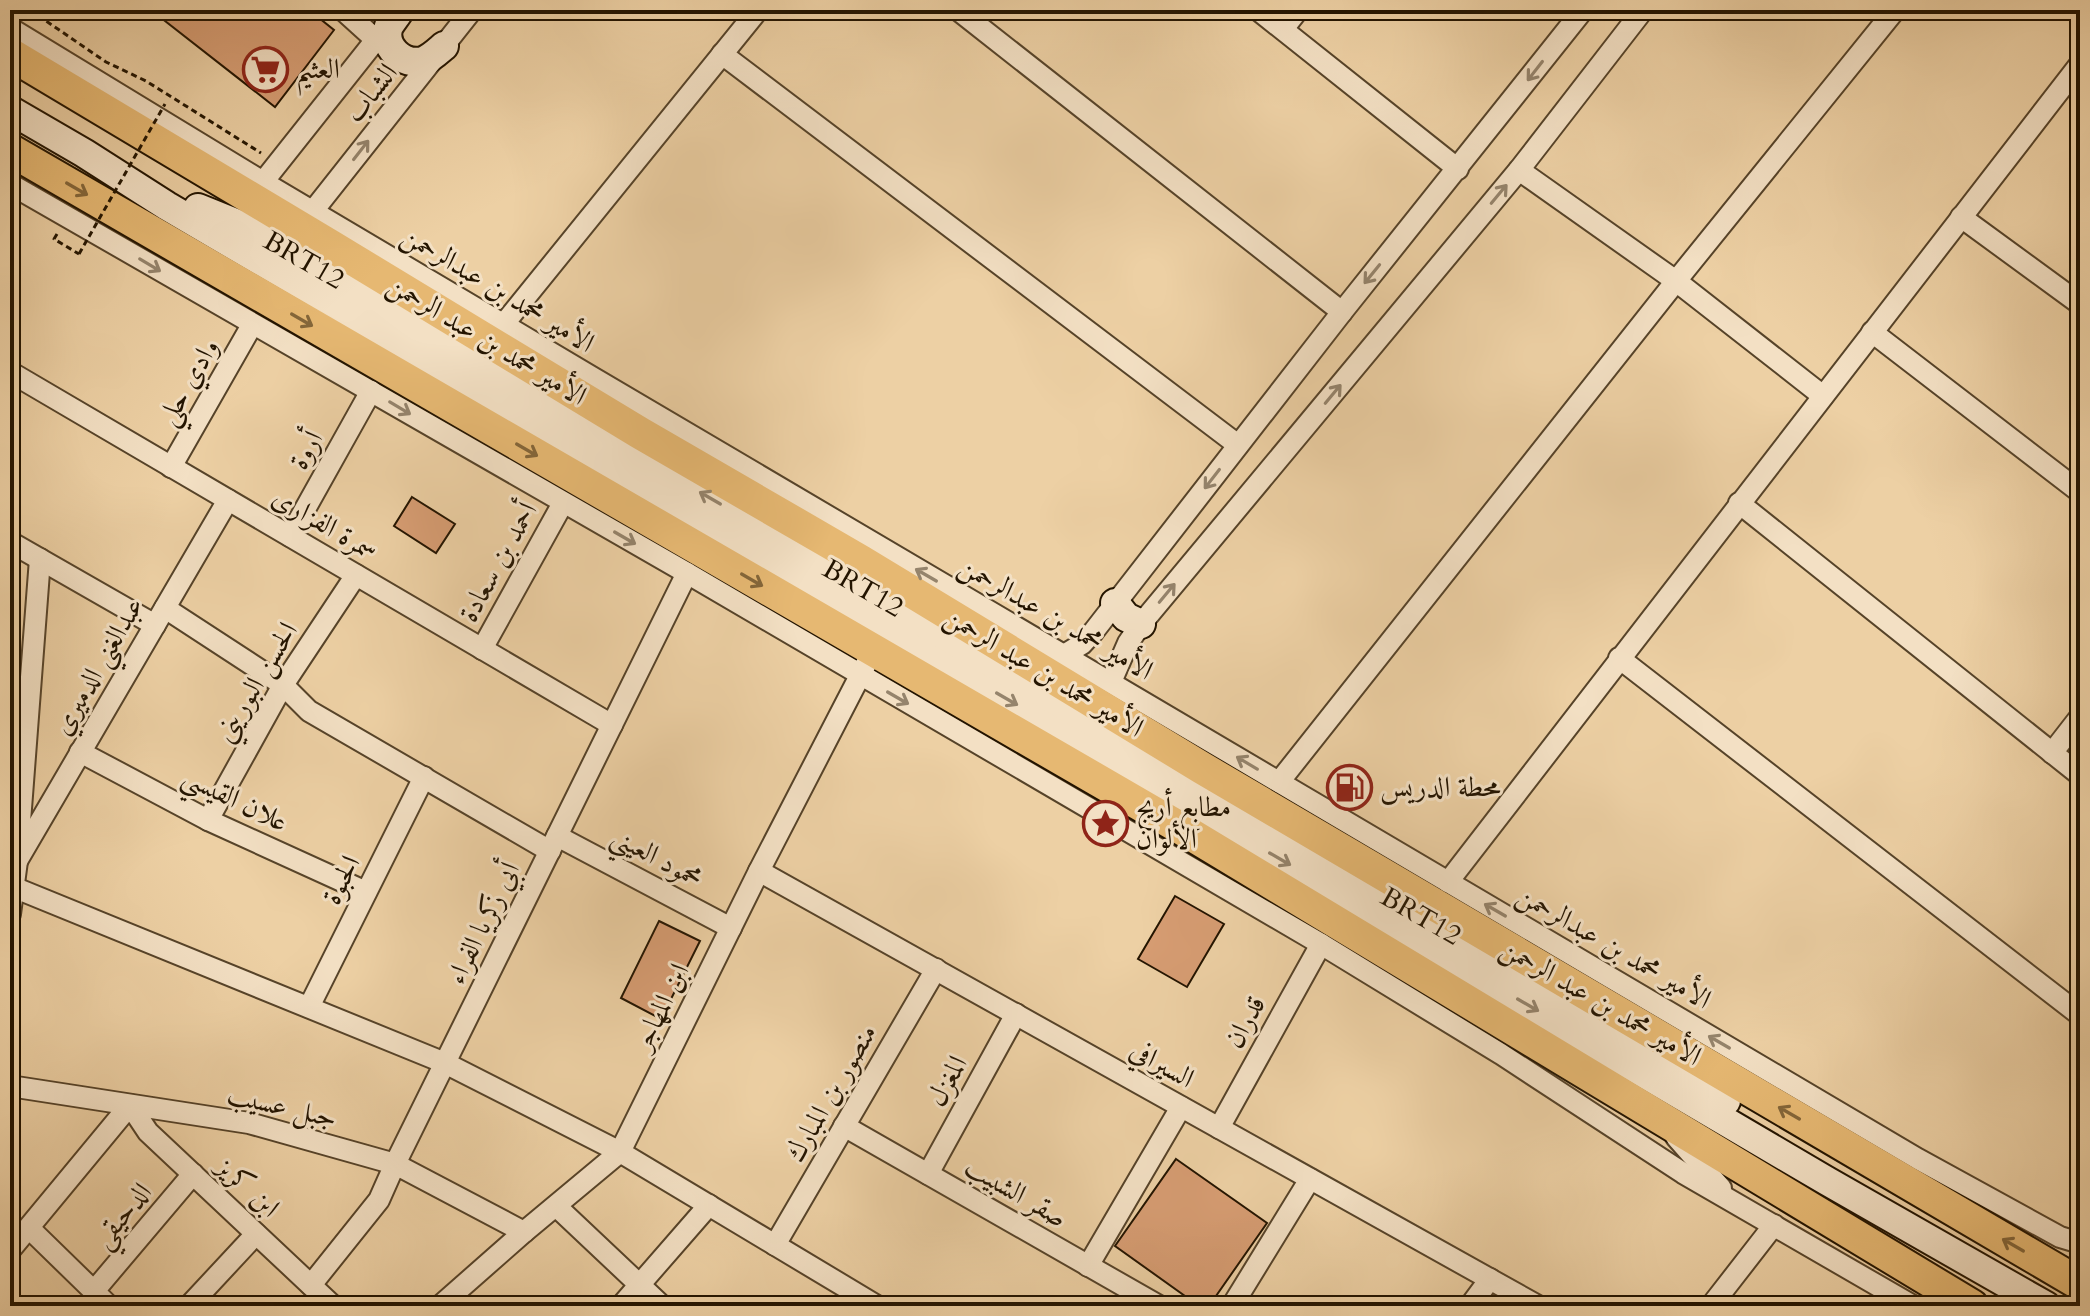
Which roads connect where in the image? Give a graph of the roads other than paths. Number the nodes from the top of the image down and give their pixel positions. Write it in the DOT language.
graph roads {
  1 [pos="343,10"];
  2 [pos="400,10"];
  3 [pos="472,10"];
  4 [pos="758,10"];
  5 [pos="958,10"];
  6 [pos="1258,10"];
  7 [pos="1298,10"];
  8 [pos="1583,10"];
  9 [pos="1643,10"];
  10 [pos="1895,10"];
  11 [pos="10,28"];
  12 [pos="1283,29"];
  13 [pos="375,39"];
  14 [pos="444,46"];
  15 [pos="10,54"];
  16 [pos="722,54"];
  17 [pos="2080,64"];
  18 [pos="2073,86"];
  19 [pos="10,110"];
  20 [pos="10,150"];
  21 [pos="1458,169"];
  22 [pos="1519,170"];
  23 [pos="263,182"];
  24 [pos="10,184"];
  25 [pos="313,211"];
  26 [pos="1961,217"];
  27 [pos="1676,281"];
  28 [pos="2080,304"];
  29 [pos="1342,312"];
  30 [pos="252,325"];
  31 [pos="503,325"];
  32 [pos="1872,332"];
  33 [pos="10,372"];
  34 [pos="592,377"];
  35 [pos="371,391"];
  36 [pos="1823,396"];
  37 [pos="640,433"];
  38 [pos="1238,445"];
  39 [pos="171,467"];
  40 [pos="2080,492"];
  41 [pos="228,500"];
  42 [pos="563,503"];
  43 [pos="1739,503"];
  44 [pos="290,536"];
  45 [pos="12,544"];
  46 [pos="866,552"];
  47 [pos="40,559"];
  48 [pos="687,573"];
  49 [pos="356,575"];
  50 [pos="1115,603"];
  51 [pos="160,616"];
  52 [pos="1141,624"];
  53 [pos="482,649"];
  54 [pos="1064,655"];
  55 [pos="1619,658"];
  56 [pos="866,663"];
  57 [pos="1111,682"];
  58 [pos="283,685"];
  59 [pos="2080,717"];
  60 [pos="612,725"];
  61 [pos="80,752"];
  62 [pos="2052,753"];
  63 [pos="2080,775"];
  64 [pos="424,777"];
  65 [pos="1279,782"];
  66 [pos="208,820"];
  67 [pos="553,843"];
  68 [pos="17,861"];
  69 [pos="759,871"];
  70 [pos="1448,882"];
  71 [pos="13,887"];
  72 [pos="366,892"];
  73 [pos="10,914"];
  74 [pos="731,928"];
  75 [pos="1321,944"];
  76 [pos="936,969"];
  77 [pos="309,1007"];
  78 [pos="1016,1014"];
  79 [pos="2080,1015"];
  80 [pos="445,1063"];
  81 [pos="10,1086"];
  82 [pos="130,1105"];
  83 [pos="1181,1107"];
  84 [pos="1663,1121"];
  85 [pos="844,1126"];
  86 [pos="1219,1128"];
  87 [pos="620,1152"];
  88 [pos="1858,1154"];
  89 [pos="1918,1159"];
  90 [pos="395,1164"];
  91 [pos="193,1174"];
  92 [pos="928,1174"];
  93 [pos="1310,1179"];
  94 [pos="709,1205"];
  95 [pos="556,1206"];
  96 [pos="1742,1206"];
  97 [pos="1774,1225"];
  98 [pos="29,1228"];
  99 [pos="524,1232"];
  100 [pos="256,1234"];
  101 [pos="2080,1243"];
  102 [pos="775,1245"];
  103 [pos="10,1250"];
  104 [pos="1088,1266"];
  105 [pos="1490,1279"];
  106 [pos="2080,1284"];
  107 [pos="311,1285"];
  108 [pos="640,1285"];
  109 [pos="94,1291"];
  110 [pos="200,1302"];
  111 [pos="1906,1304"];
  112 [pos="109,1306"];
  113 [pos="333,1306"];
  114 [pos="440,1306"];
  115 [pos="621,1306"];
  116 [pos="662,1306"];
  117 [pos="877,1306"];
  118 [pos="1159,1306"];
  119 [pos="1232,1306"];
  120 [pos="1470,1306"];
  121 [pos="1538,1306"];
  122 [pos="1711,1306"];
  123 [pos="1972,1306"];
  124 [pos="2046,1306"];
  1 -- 13 [label="street"];
  2 -- 13 [label="street, الشباب"];
  2 -- 14 [label="main road"];
  3 -- 14 [label="street, الشباب"];
  4 -- 16 [label="street"];
  5 -- 29 [label="street"];
  6 -- 12 [label="street"];
  7 -- 12 [label="street"];
  8 -- 21 [label="street, one-way"];
  9 -- 22 [label="street"];
  10 -- 27 [label="street"];
  11 -- 23 [label="street, الأمير محمد بن عبدالرحمن"];
  12 -- 21 [label="street"];
  13 -- 23 [label="street, الشباب"];
  25 -- 14 [label="street, الشباب, one-way"];
  15 -- 37 [label="main road, الأمير محمد بن عبد الرحمن"];
  16 -- 31 [label="street"];
  16 -- 38 [label="street"];
  17 -- 18 [label="street"];
  18 -- 26 [label="street"];
  19 -- 124 [label="main road, BRT12"];
  20 -- 56 [label="main road, one-way"];
  21 -- 29 [label="street, one-way"];
  22 -- 27 [label="street"];
  52 -- 22 [label="street, one-way"];
  23 -- 25 [label="street, الأمير محمد بن عبدالرحمن"];
  24 -- 30 [label="street, one-way"];
  25 -- 31 [label="street, الأمير محمد بن عبدالرحمن"];
  26 -- 28 [label="street"];
  26 -- 32 [label="street"];
  27 -- 36 [label="street"];
  27 -- 65 [label="street"];
  29 -- 38 [label="street"];
  30 -- 35 [label="street"];
  30 -- 39 [label="street, وادي حلي"];
  31 -- 34 [label="street, الأمير محمد بن عبدالرحمن"];
  32 -- 36 [label="street"];
  32 -- 40 [label="street"];
  33 -- 39 [label="street, سمرة الفزارى"];
  34 -- 37 [label="main road"];
  34 -- 46 [label="street, الأمير محمد بن عبدالرحمن"];
  35 -- 42 [label="street, one-way"];
  35 -- 44 [label="street, أروة"];
  36 -- 43 [label="street"];
  46 -- 37 [label="main road, الأمير محمد بن عبد الرحمن, one-way"];
  38 -- 50 [label="street, one-way"];
  39 -- 41 [label="street, سمرة الفزارى"];
  41 -- 44 [label="street, سمرة الفزارى"];
  41 -- 51 [label="street, عبدالغني الدميري"];
  42 -- 48 [label="street, one-way"];
  42 -- 53 [label="street, أحمد بن سعادة"];
  43 -- 55 [label="street"];
  43 -- 62 [label="street"];
  44 -- 49 [label="street, سمرة الفزارى"];
  45 -- 47 [label="street"];
  54 -- 46 [label="street, الأمير محمد بن عبدالرحمن, one-way"];
  88 -- 46 [label="main road, الأمير محمد بن عبد الرحمن, one-way"];
  47 -- 51 [label="street"];
  47 -- 68 [label="street, عبدالغني الدميري"];
  48 -- 56 [label="street"];
  48 -- 60 [label="street, أبي زكريا الفراء"];
  49 -- 53 [label="street, سمرة الفزارى"];
  49 -- 58 [label="street, الحسن البوريني"];
  50 -- 52 [label="main road"];
  50 -- 54 [label="street"];
  51 -- 58 [label="street, محمود العيني"];
  51 -- 61 [label="street, عبدالغني الدميري"];
  52 -- 57 [label="street"];
  53 -- 60 [label="street, سمرة الفزارى"];
  54 -- 57 [label="street, الأمير محمد بن عبدالرحمن"];
  55 -- 70 [label="street"];
  55 -- 79 [label="street"];
  56 -- 69 [label="street, ابن المهاجر"];
  56 -- 75 [label="street, one-way"];
  56 -- 84 [label="main road"];
  65 -- 57 [label="street, الأمير محمد بن عبدالرحمن, one-way"];
  58 -- 64 [label="street, محمود العيني"];
  58 -- 66 [label="street, الحسن البوريني"];
  59 -- 62 [label="street"];
  60 -- 67 [label="street, أبي زكريا الفراء"];
  61 -- 66 [label="street, علان القيسي"];
  61 -- 68 [label="street, عبدالغني الدميري"];
  62 -- 63 [label="street"];
  64 -- 67 [label="street, محمود العيني"];
  64 -- 72 [label="street, الحبوة"];
  65 -- 70 [label="street, الأمير محمد بن عبدالرحمن"];
  66 -- 72 [label="street, علان القيسي"];
  67 -- 74 [label="street, محمود العيني"];
  67 -- 80 [label="street, أبي زكريا الفراء"];
  68 -- 71 [label="street, عبدالغني الدميري"];
  69 -- 74 [label="street, ابن المهاجر"];
  69 -- 76 [label="street, السيرافي"];
  89 -- 70 [label="street, الأمير محمد بن عبدالرحمن, one-way"];
  71 -- 73 [label="street, عبدالغني الدميري"];
  71 -- 77 [label="street"];
  72 -- 77 [label="street, الحبوة"];
  74 -- 87 [label="street, ابن المهاجر"];
  75 -- 86 [label="street, قدران"];
  75 -- 96 [label="street"];
  76 -- 78 [label="street, السيرافي"];
  76 -- 85 [label="street, منصور بن المبارك"];
  77 -- 80 [label="street"];
  78 -- 83 [label="street, السيرافي"];
  78 -- 92 [label="street, المغزل"];
  80 -- 87 [label="street"];
  80 -- 90 [label="street, أبي زكريا الفراء"];
  81 -- 82 [label="street, جبل عسيب"];
  82 -- 90 [label="street, جبل عسيب"];
  82 -- 91 [label="street, ابن كريز"];
  82 -- 98 [label="street"];
  83 -- 86 [label="street, السيرافي"];
  83 -- 104 [label="street"];
  84 -- 96 [label="street"];
  84 -- 123 [label="main road"];
  85 -- 92 [label="street, صقر الشبيب"];
  85 -- 102 [label="street, منصور بن المبارك"];
  86 -- 93 [label="street, السيرافي"];
  87 -- 94 [label="street"];
  87 -- 95 [label="street, ابن المهاجر"];
  88 -- 89 [label="street"];
  106 -- 88 [label="main road, الأمير محمد بن عبد الرحمن, one-way"];
  89 -- 101 [label="street, الأمير محمد بن عبدالرحمن"];
  90 -- 99 [label="street, جبل عسيب"];
  90 -- 107 [label="street, أبي زكريا الفراء"];
  91 -- 100 [label="street, ابن كريز"];
  91 -- 109 [label="street, الدحيقي"];
  92 -- 104 [label="street, صقر الشبيب"];
  93 -- 105 [label="street, السيرافي"];
  93 -- 119 [label="street"];
  94 -- 102 [label="street"];
  94 -- 108 [label="street"];
  95 -- 99 [label="street, ابن المهاجر"];
  95 -- 108 [label="street"];
  96 -- 97 [label="street"];
  97 -- 111 [label="street"];
  97 -- 122 [label="street"];
  98 -- 103 [label="street"];
  98 -- 109 [label="street"];
  99 -- 114 [label="street, ابن المهاجر"];
  100 -- 107 [label="street, ابن كريز"];
  100 -- 110 [label="street"];
  102 -- 117 [label="street"];
  104 -- 118 [label="street, صقر الشبيب"];
  105 -- 120 [label="street"];
  105 -- 121 [label="street, السيرافي"];
  107 -- 113 [label="street, ابن كريز"];
  108 -- 115 [label="street"];
  108 -- 116 [label="street"];
  109 -- 112 [label="street"];
}
